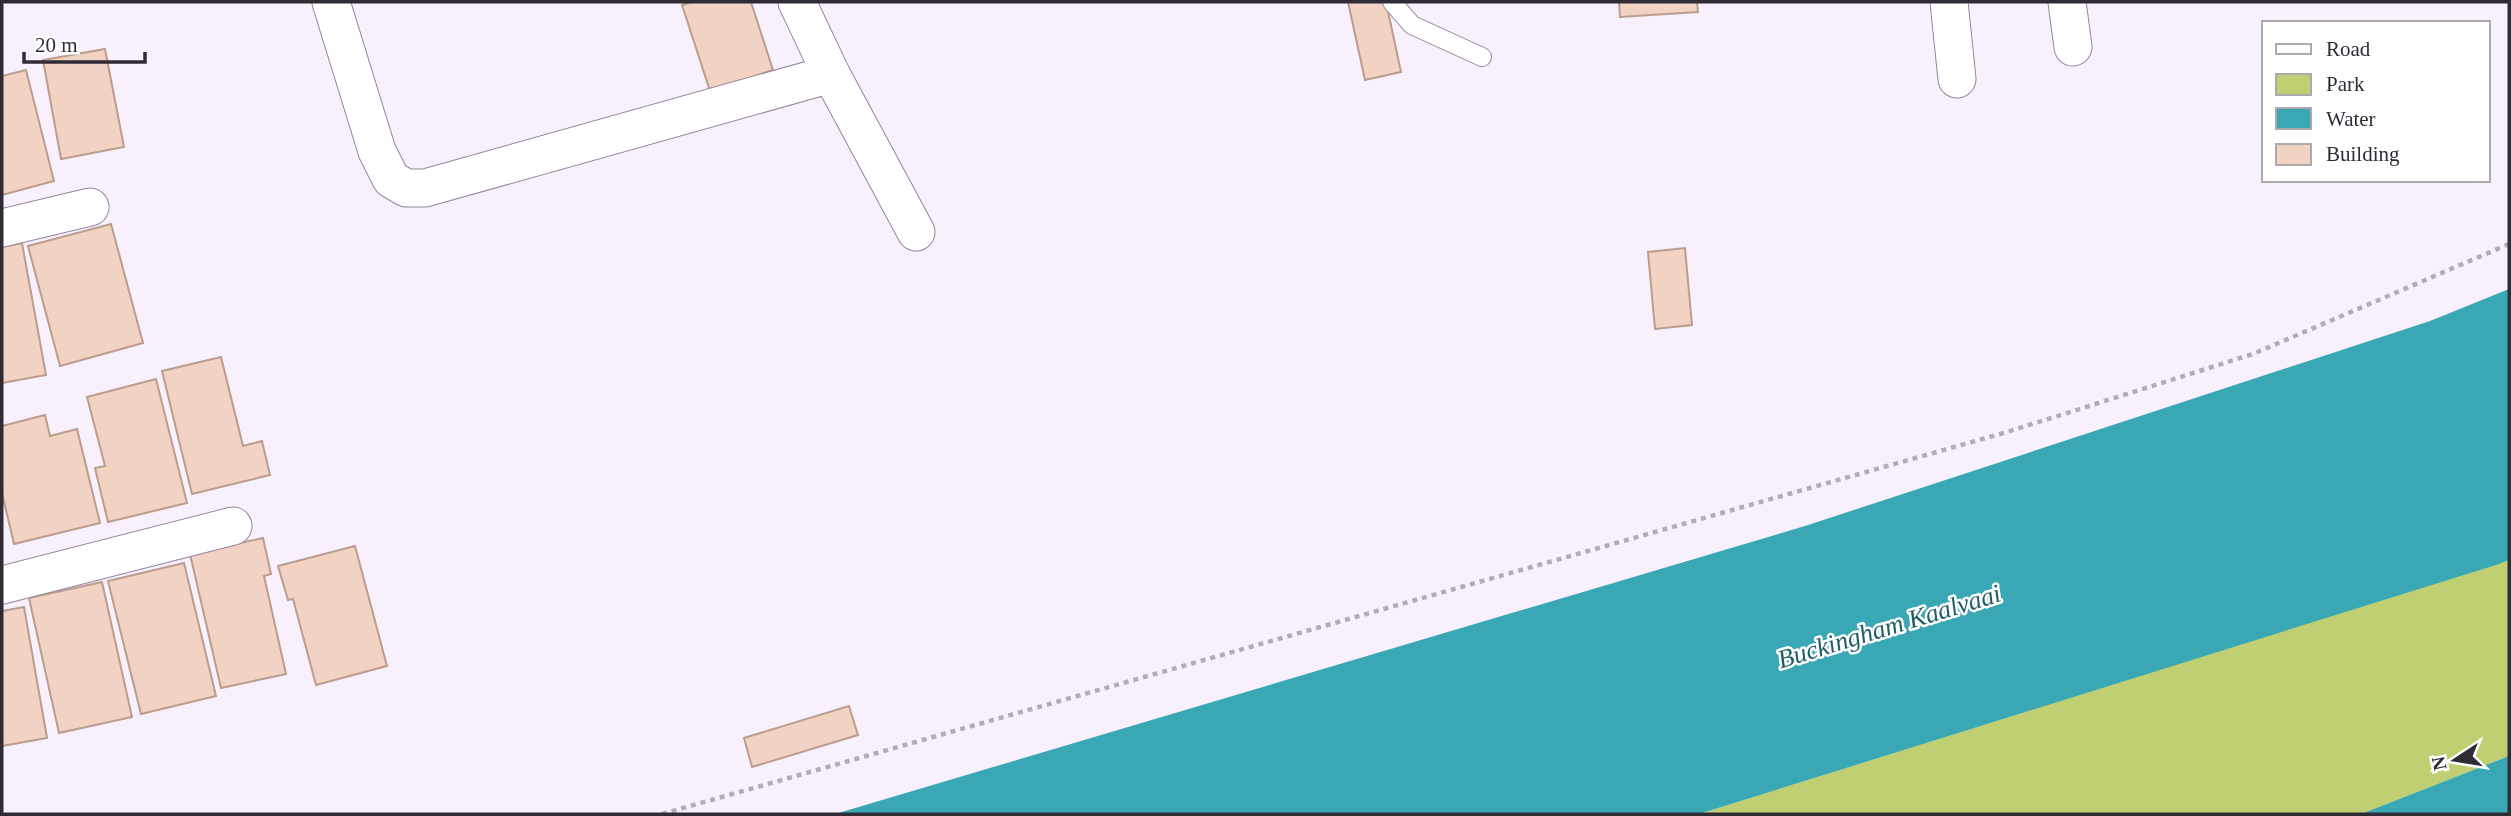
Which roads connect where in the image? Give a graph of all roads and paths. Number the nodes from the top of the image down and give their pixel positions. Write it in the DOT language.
graph roads {
  1 [pos="331,2"];
  2 [pos="797,2"];
  3 [pos="1392,2"];
  4 [pos="1949,2"];
  5 [pos="2067,2"];
  6 [pos="2073,47"];
  7 [pos="1482,57"];
  8 [pos="831,74"];
  9 [pos="1957,79"];
  10 [pos="90,206"];
  11 [pos="2,228"];
  12 [pos="916,232"];
  13 [pos="2509,244"];
  14 [pos="233,526"];
  15 [pos="2,585"];
  16 [pos="662,814"];
  1 -- 8 [label="street"];
  2 -- 8 [label="street"];
  3 -- 7 [label="lane"];
  4 -- 9 [label="street"];
  5 -- 6 [label="street"];
  8 -- 12 [label="street"];
  10 -- 11 [label="street"];
  13 -- 16 [label="path"];
  14 -- 15 [label="street"];
}
